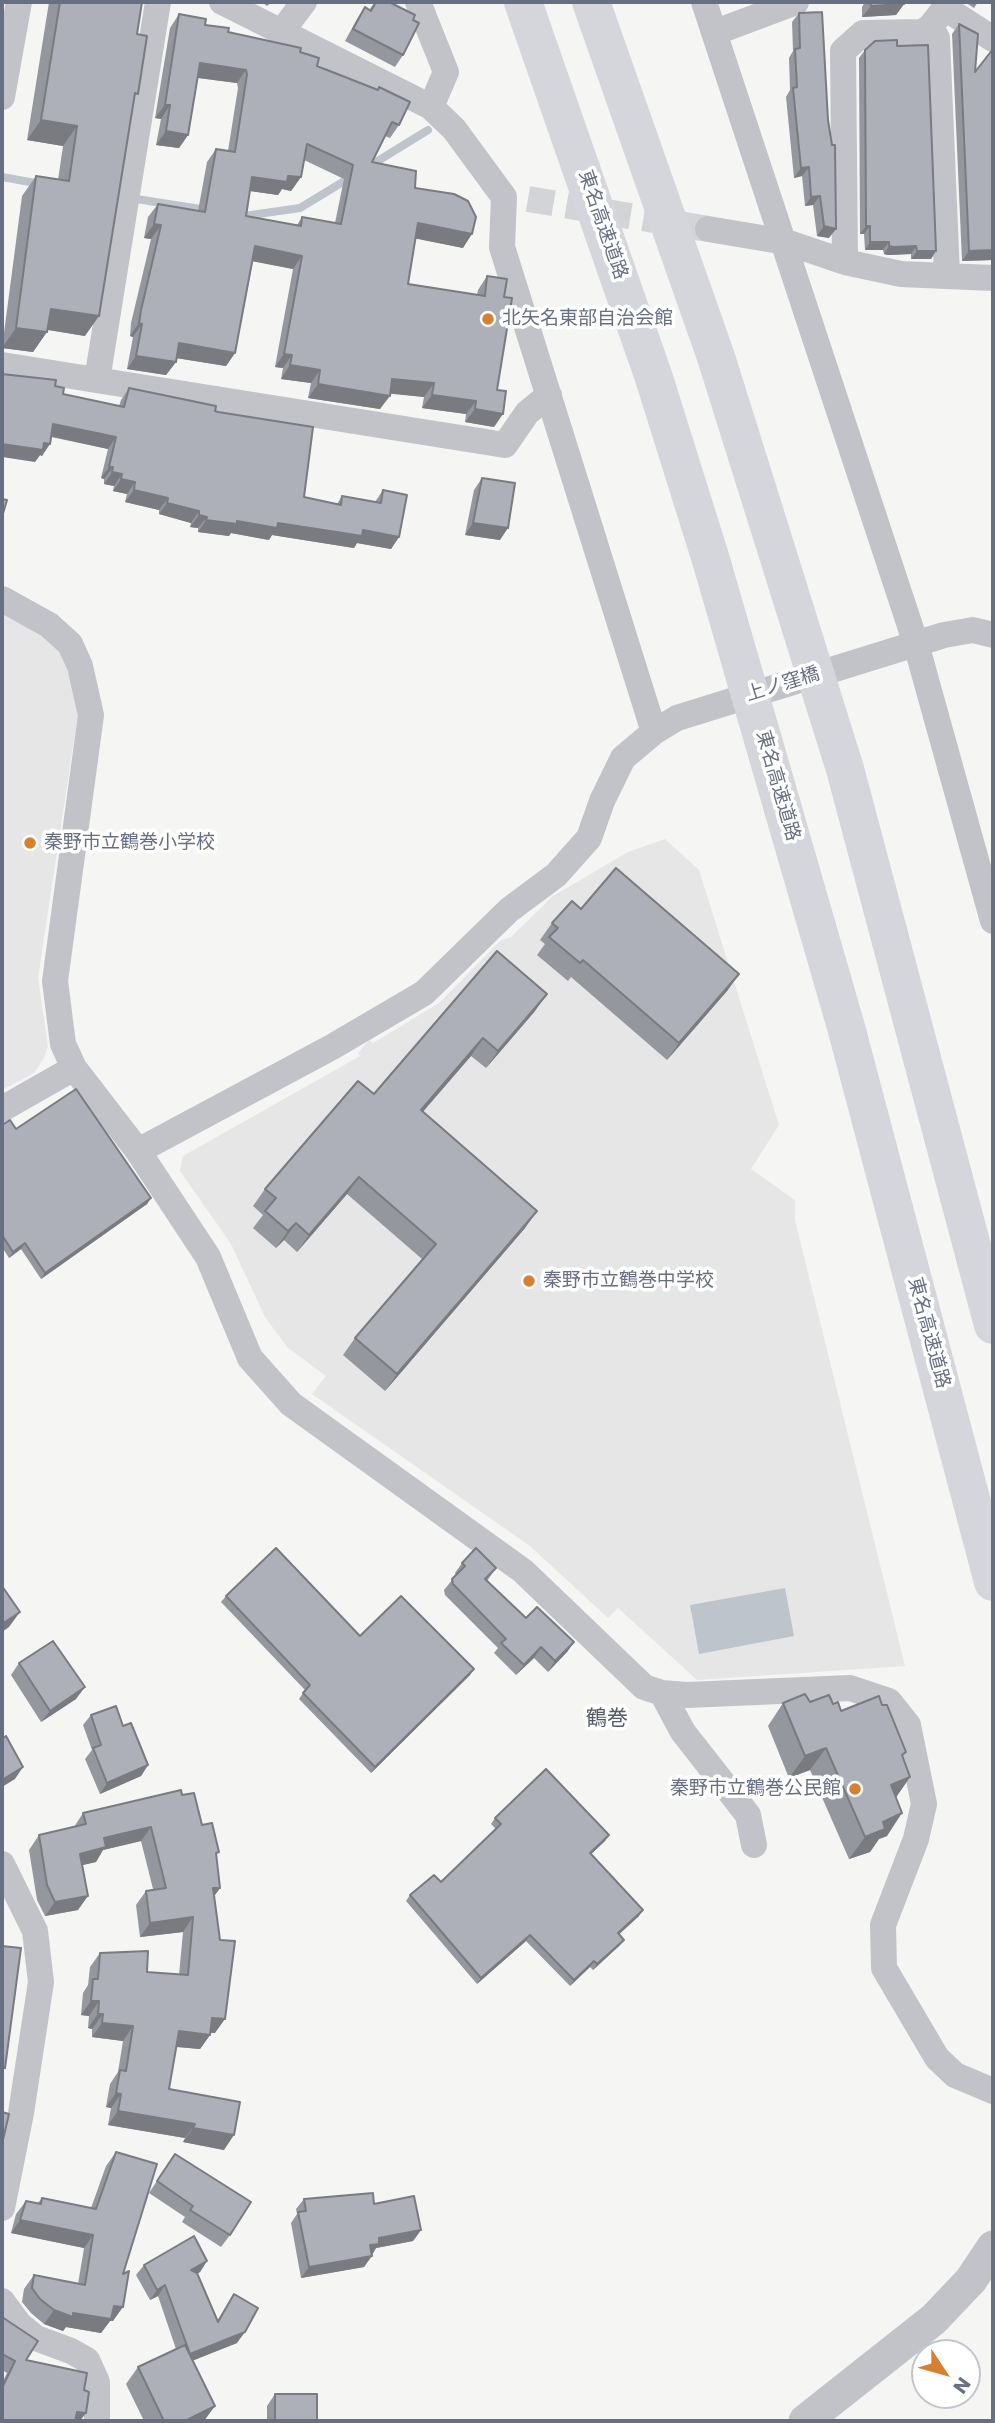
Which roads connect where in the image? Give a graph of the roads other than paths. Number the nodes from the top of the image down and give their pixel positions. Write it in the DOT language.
graph roads {
  1 [pos="19,2"];
  2 [pos="158,2"];
  3 [pos="222,2"];
  4 [pos="304,2"];
  5 [pos="418,2"];
  6 [pos="523,2"];
  7 [pos="591,2"];
  8 [pos="704,2"];
  9 [pos="796,2"];
  10 [pos="930,27"];
  11 [pos="282,31"];
  12 [pos="716,32"];
  13 [pos="993,39"];
  14 [pos="2,97"];
  15 [pos="431,107"];
  16 [pos="708,229"];
  17 [pos="786,242"];
  18 [pos="845,262"];
  19 [pos="947,275"];
  20 [pos="993,278"];
  21 [pos="2,365"];
  22 [pos="97,380"];
  23 [pos="549,395"];
  24 [pos="2,599"];
  25 [pos="993,635"];
  26 [pos="916,644"];
  27 [pos="653,732"];
  28 [pos="993,921"];
  29 [pos="74,1069"];
  30 [pos="2,1109"];
  31 [pos="138,1151"];
  32 [pos="993,1325"];
  33 [pos="993,1582"];
  34 [pos="662,1693"];
  35 [pos="754,1845"];
  36 [pos="2,1864"];
  37 [pos="993,2091"];
  38 [pos="11,2110"];
  39 [pos="2,2208"];
  40 [pos="993,2247"];
  41 [pos="2,2301"];
  42 [pos="97,2421"];
  43 [pos="805,2421"];
  1 -- 14 [label="street"];
  2 -- 22 [label="street"];
  3 -- 11 [label="street"];
  4 -- 11 [label="street"];
  5 -- 15 [label="street"];
  6 -- 33 [label="highway, 東名高速道路"];
  7 -- 32 [label="highway"];
  8 -- 12 [label="street"];
  9 -- 12 [label="street"];
  10 -- 13 [label="street"];
  10 -- 18 [label="street"];
  10 -- 19 [label="street"];
  11 -- 15 [label="street"];
  12 -- 17 [label="street"];
  15 -- 23 [label="street"];
  16 -- 17 [label="street"];
  17 -- 18 [label="street"];
  17 -- 26 [label="street"];
  18 -- 19 [label="street"];
  19 -- 20 [label="street"];
  21 -- 22 [label="street"];
  22 -- 23 [label="street"];
  23 -- 27 [label="street"];
  24 -- 29 [label="street"];
  25 -- 26 [label="street, 上ノ窪橋"];
  26 -- 27 [label="street, 上ノ窪橋"];
  26 -- 28 [label="street"];
  27 -- 31 [label="street, 上ノ窪橋"];
  29 -- 30 [label="street"];
  29 -- 31 [label="street"];
  31 -- 34 [label="street"];
  34 -- 35 [label="street"];
  34 -- 37 [label="street"];
  36 -- 38 [label="street"];
  38 -- 39 [label="street"];
  40 -- 43 [label="street"];
  41 -- 42 [label="street"];
}
